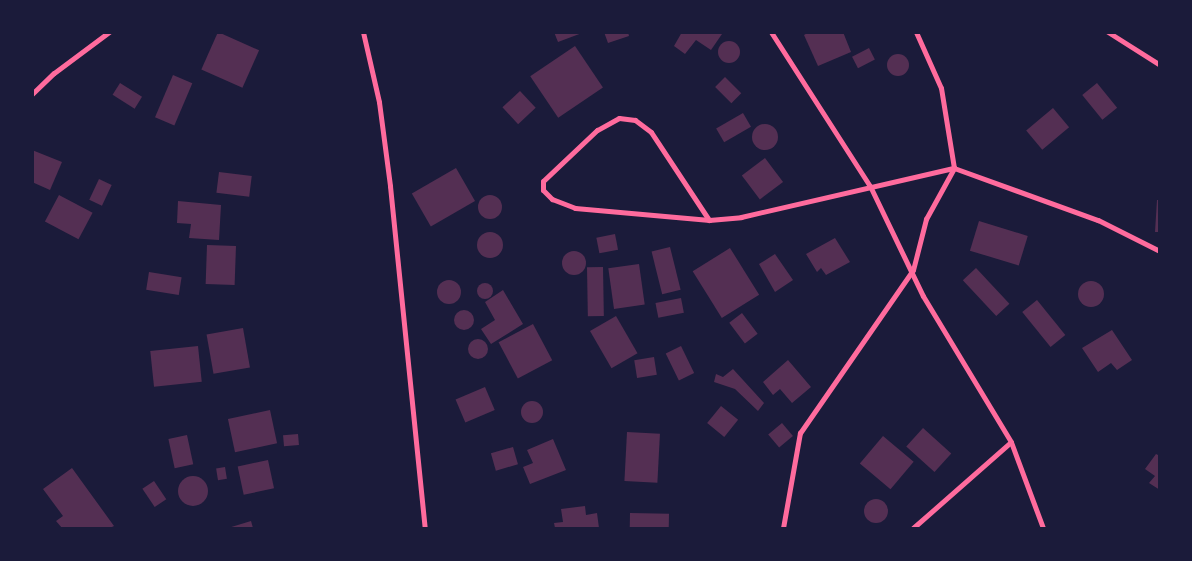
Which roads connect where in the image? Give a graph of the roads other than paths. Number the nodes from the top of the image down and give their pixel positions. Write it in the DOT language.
graph roads {
  1 [pos="109,32"];
  2 [pos="363,32"];
  3 [pos="771,32"];
  4 [pos="916,32"];
  5 [pos="1108,32"];
  6 [pos="1160,65"];
  7 [pos="32,94"];
  8 [pos="954,168"];
  9 [pos="870,186"];
  10 [pos="709,220"];
  11 [pos="1160,251"];
  12 [pos="913,270"];
  13 [pos="1011,442"];
  14 [pos="425,528"];
  15 [pos="783,528"];
  16 [pos="913,528"];
  17 [pos="1043,528"];
  1 -- 7 [label="street"];
  2 -- 14 [label="street"];
  3 -- 9 [label="street"];
  4 -- 8 [label="street"];
  5 -- 6 [label="street"];
  8 -- 9 [label="street"];
  8 -- 11 [label="street"];
  8 -- 12 [label="street"];
  9 -- 10 [label="street"];
  9 -- 12 [label="street"];
  10 -- 10 [label="street"];
  12 -- 13 [label="street"];
  12 -- 15 [label="street"];
  13 -- 16 [label="street"];
  13 -- 17 [label="street"];
}
